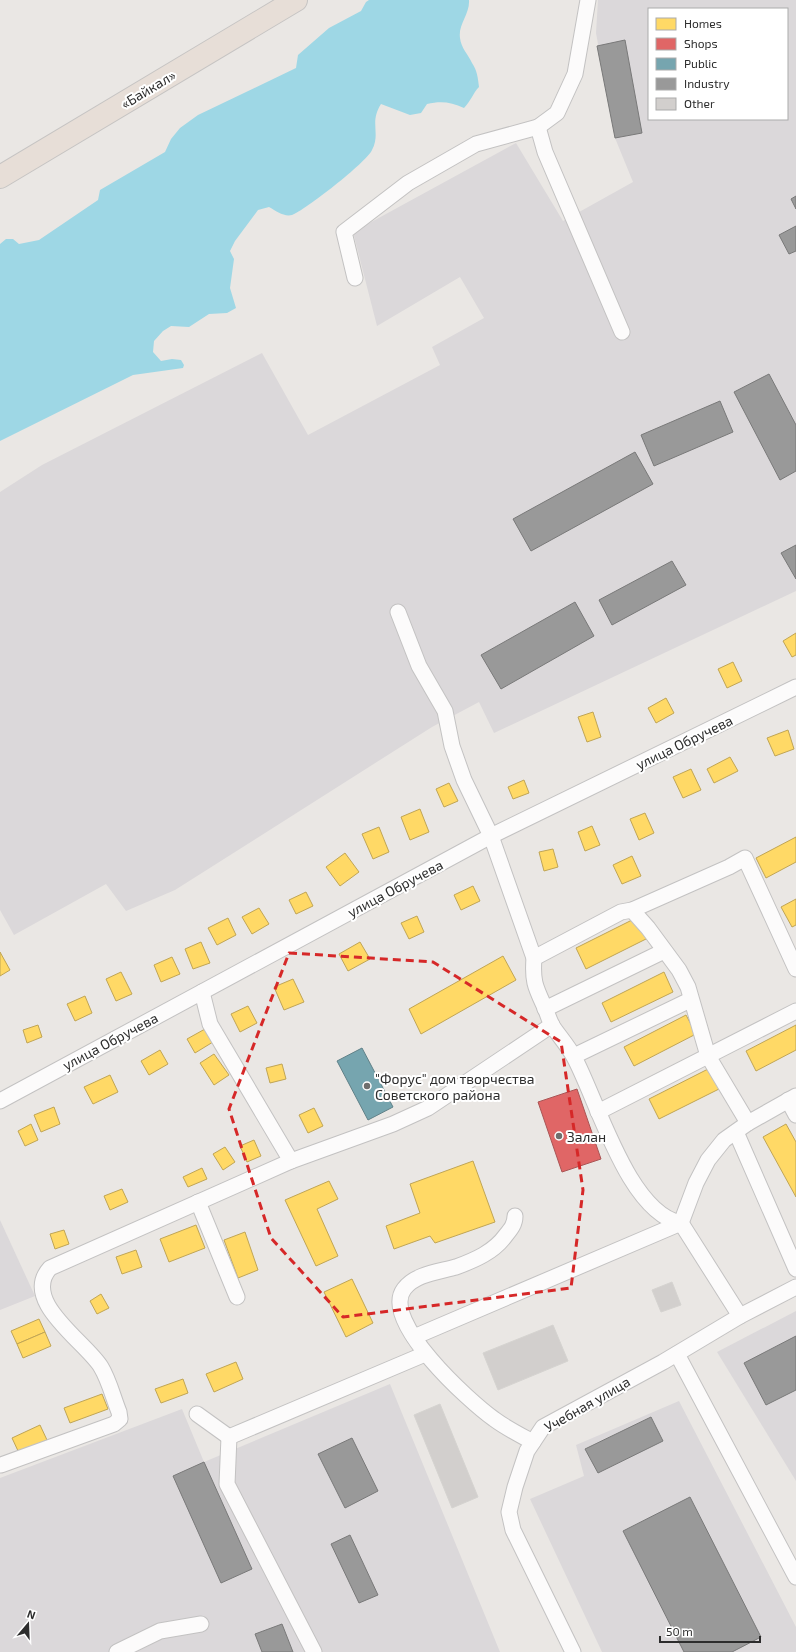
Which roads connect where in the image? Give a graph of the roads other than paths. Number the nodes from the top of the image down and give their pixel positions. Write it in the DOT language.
graph roads {
  1 [pos="296,0"];
  2 [pos="588,0"];
  3 [pos="538,126"];
  4 [pos="0,177"];
  5 [pos="355,278"];
  6 [pos="622,332"];
  7 [pos="398,612"];
  8 [pos="796,687"];
  9 [pos="491,836"];
  10 [pos="632,910"];
  11 [pos="790,936"];
  12 [pos="664,951"];
  13 [pos="534,958"];
  14 [pos="796,969"];
  15 [pos="202,992"];
  16 [pos="690,1000"];
  17 [pos="546,1009"];
  18 [pos="796,1011"];
  19 [pos="552,1025"];
  20 [pos="574,1056"];
  21 [pos="708,1056"];
  22 [pos="792,1098"];
  23 [pos="0,1100"];
  24 [pos="598,1112"];
  25 [pos="796,1115"];
  26 [pos="748,1123"];
  27 [pos="736,1132"];
  28 [pos="291,1161"];
  29 [pos="198,1202"];
  30 [pos="515,1216"];
  31 [pos="681,1223"];
  32 [pos="796,1269"];
  33 [pos="796,1287"];
  34 [pos="237,1297"];
  35 [pos="740,1316"];
  36 [pos="414,1337"];
  37 [pos="425,1354"];
  38 [pos="677,1354"];
  39 [pos="197,1414"];
  40 [pos="229,1437"];
  41 [pos="533,1442"];
  42 [pos="1,1465"];
  43 [pos="796,1577"];
  44 [pos="201,1624"];
  45 [pos="117,1652"];
  46 [pos="314,1652"];
  47 [pos="573,1652"];
  1 -- 4 [label="highway, «Байкал»"];
  2 -- 3 [label="street"];
  3 -- 5 [label="street"];
  3 -- 6 [label="street"];
  7 -- 9 [label="street"];
  8 -- 9 [label="street, улица Обручева"];
  9 -- 13 [label="street"];
  9 -- 15 [label="street, улица Обручева"];
  10 -- 11 [label="street"];
  10 -- 12 [label="street"];
  10 -- 13 [label="street"];
  11 -- 14 [label="street"];
  12 -- 16 [label="street"];
  12 -- 17 [label="street"];
  13 -- 17 [label="street"];
  15 -- 23 [label="street, улица Обручева"];
  15 -- 28 [label="street"];
  16 -- 20 [label="street"];
  16 -- 21 [label="street"];
  17 -- 19 [label="street"];
  18 -- 21 [label="street"];
  19 -- 20 [label="street"];
  19 -- 28 [label="street"];
  20 -- 24 [label="street"];
  21 -- 24 [label="street"];
  21 -- 26 [label="street"];
  22 -- 25 [label="street"];
  22 -- 26 [label="street"];
  24 -- 31 [label="street"];
  26 -- 27 [label="street"];
  27 -- 31 [label="street"];
  27 -- 32 [label="street"];
  28 -- 29 [label="street"];
  29 -- 34 [label="street"];
  29 -- 42 [label="street"];
  30 -- 36 [label="street"];
  31 -- 35 [label="street"];
  31 -- 36 [label="street"];
  33 -- 35 [label="street, Учебная улица"];
  35 -- 38 [label="street, Учебная улица"];
  36 -- 37 [label="street"];
  37 -- 40 [label="street"];
  37 -- 41 [label="street"];
  38 -- 41 [label="street, Учебная улица"];
  38 -- 43 [label="street"];
  39 -- 40 [label="street"];
  40 -- 46 [label="street"];
  41 -- 47 [label="street, Учебная улица"];
  44 -- 45 [label="street"];
}
